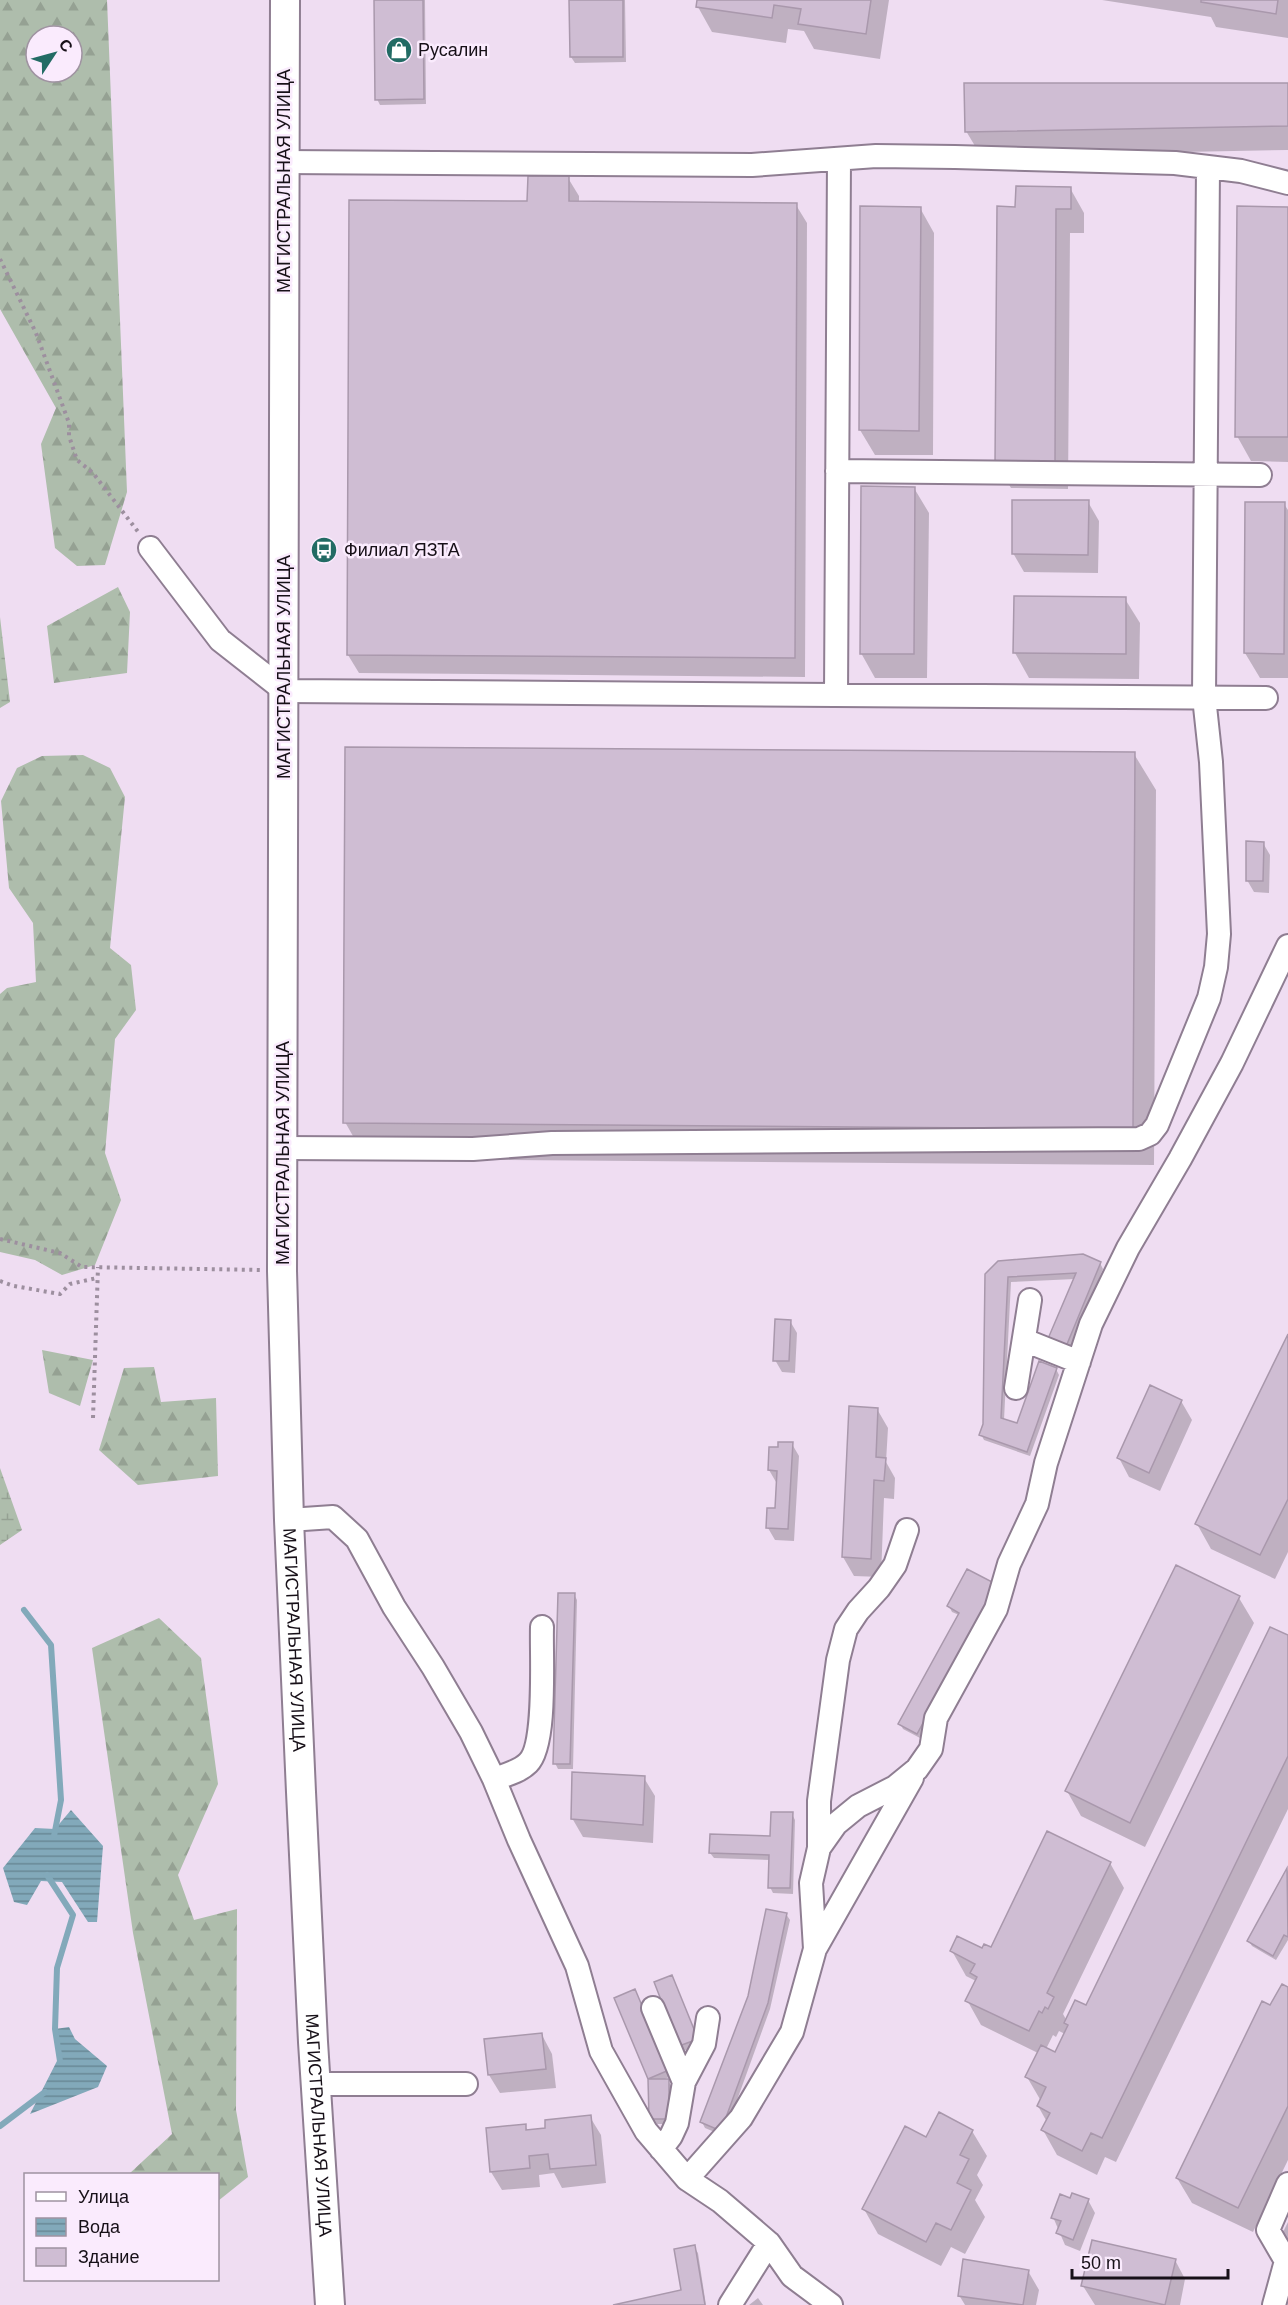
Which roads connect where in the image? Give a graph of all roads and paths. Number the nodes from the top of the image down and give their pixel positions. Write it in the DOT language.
graph roads {
  1 [pos="285,0"];
  2 [pos="839,159"];
  3 [pos="284,162"];
  4 [pos="1208,167"];
  5 [pos="1288,183"];
  6 [pos="0,260"];
  7 [pos="837,471"];
  8 [pos="1205,474"];
  9 [pos="1260,474"];
  10 [pos="150,548"];
  11 [pos="285,691"];
  12 [pos="836,695"];
  13 [pos="1204,697"];
  14 [pos="1266,698"];
  15 [pos="1288,946"];
  16 [pos="282,1148"];
  17 [pos="0,1239"];
  18 [pos="98,1267"];
  19 [pos="282,1271"];
  20 [pos="98,1277"];
  21 [pos="0,1281"];
  22 [pos="1030,1300"];
  23 [pos="1024,1340"];
  24 [pos="1079,1362"];
  25 [pos="1016,1388"];
  26 [pos="93,1419"];
  27 [pos="290,1520"];
  28 [pos="907,1530"];
  29 [pos="542,1627"];
  30 [pos="917,1769"];
  31 [pos="494,1779"];
  32 [pos="819,1848"];
  33 [pos="815,1949"];
  34 [pos="653,2008"];
  35 [pos="708,2018"];
  36 [pos="684,2082"];
  37 [pos="316,2084"];
  38 [pos="466,2084"];
  39 [pos="661,2149"];
  40 [pos="687,2179"];
  41 [pos="1288,2184"];
  42 [pos="769,2243"];
  43 [pos="330,2305"];
  44 [pos="730,2305"];
  45 [pos="831,2305"];
  46 [pos="1274,2305"];
  1 -- 3 [label="main road, МАГИСТРАЛЬНАЯ УЛИЦА"];
  2 -- 3 [label="lane"];
  2 -- 4 [label="lane"];
  2 -- 7 [label="lane"];
  3 -- 11 [label="main road, МАГИСТРАЛЬНАЯ УЛИЦА"];
  4 -- 5 [label="lane"];
  4 -- 8 [label="lane"];
  6 -- 10 [label="path"];
  7 -- 8 [label="lane"];
  7 -- 12 [label="lane"];
  8 -- 9 [label="lane"];
  8 -- 13 [label="lane"];
  10 -- 11 [label="lane"];
  11 -- 12 [label="lane"];
  11 -- 16 [label="main road, МАГИСТРАЛЬНАЯ УЛИЦА"];
  12 -- 13 [label="lane"];
  13 -- 14 [label="lane"];
  13 -- 16 [label="lane"];
  15 -- 24 [label="lane"];
  16 -- 19 [label="main road, МАГИСТРАЛЬНАЯ УЛИЦА"];
  17 -- 18 [label="path"];
  18 -- 19 [label="path"];
  18 -- 20 [label="path"];
  19 -- 27 [label="main road, МАГИСТРАЛЬНАЯ УЛИЦА"];
  20 -- 21 [label="path"];
  20 -- 26 [label="path"];
  22 -- 23 [label="lane"];
  23 -- 24 [label="lane"];
  23 -- 25 [label="lane"];
  24 -- 30 [label="lane"];
  27 -- 31 [label="lane"];
  27 -- 37 [label="main road, МАГИСТРАЛЬНАЯ УЛИЦА"];
  28 -- 32 [label="lane"];
  29 -- 31 [label="lane"];
  30 -- 32 [label="lane"];
  30 -- 33 [label="lane"];
  31 -- 39 [label="lane"];
  32 -- 33 [label="lane"];
  33 -- 40 [label="lane"];
  34 -- 36 [label="lane"];
  35 -- 36 [label="lane"];
  36 -- 39 [label="lane"];
  37 -- 38 [label="lane"];
  37 -- 43 [label="main road, МАГИСТРАЛЬНАЯ УЛИЦА"];
  39 -- 40 [label="lane"];
  40 -- 42 [label="lane"];
  41 -- 46 [label="lane"];
  42 -- 44 [label="lane"];
  42 -- 45 [label="lane"];
}
